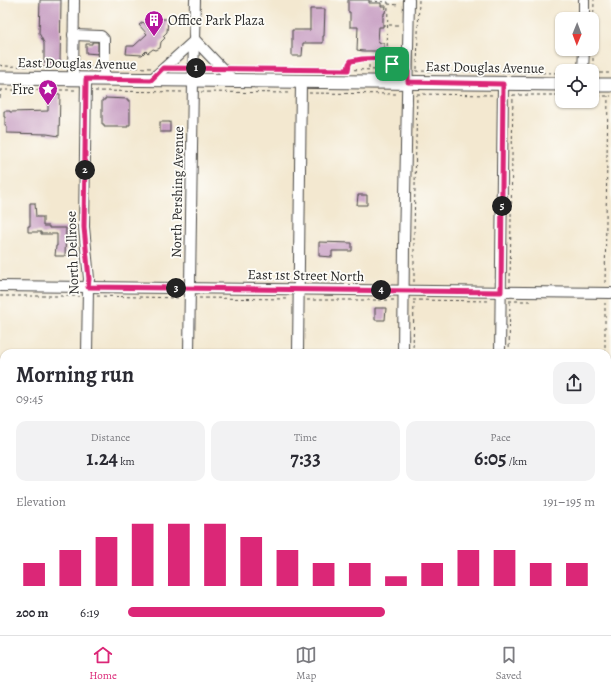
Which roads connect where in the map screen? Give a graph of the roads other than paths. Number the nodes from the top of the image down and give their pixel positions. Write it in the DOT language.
graph roads {
  1 [pos="74,0"];
  2 [pos="195,0"];
  3 [pos="584,0"];
  4 [pos="406,2"];
  5 [pos="584,12"];
  6 [pos="74,35"];
  7 [pos="195,40"];
  8 [pos="73,73"];
  9 [pos="104,73"];
  10 [pos="0,75"];
  11 [pos="151,80"];
  12 [pos="193,80"];
  13 [pos="234,81"];
  14 [pos="412,82"];
  15 [pos="599,82"];
  16 [pos="86,85"];
  17 [pos="555,85"];
  18 [pos="301,87"];
  19 [pos="503,89"];
  20 [pos="609,90"];
  21 [pos="0,286"];
  22 [pos="88,287"];
  23 [pos="190,288"];
  24 [pos="299,289"];
  25 [pos="404,290"];
  26 [pos="506,292"];
  27 [pos="608,293"];
  28 [pos="87,349"];
  29 [pos="189,349"];
  30 [pos="298,349"];
  31 [pos="403,349"];
  32 [pos="500,349"];
  1 -- 6 [label="street"];
  2 -- 7 [label="street, North Pershing Avenue"];
  3 -- 5 [label="street"];
  4 -- 14 [label="street"];
  6 -- 8 [label="street"];
  6 -- 9 [label="street"];
  7 -- 11 [label="street"];
  7 -- 12 [label="street, North Pershing Avenue"];
  7 -- 13 [label="street"];
  8 -- 10 [label="main road, East Douglas Avenue"];
  8 -- 16 [label="main road, East Douglas Avenue"];
  9 -- 11 [label="main road, East Douglas Avenue"];
  9 -- 16 [label="main road, East Douglas Avenue"];
  11 -- 12 [label="main road, East Douglas Avenue"];
  12 -- 13 [label="main road, East Douglas Avenue"];
  12 -- 23 [label="street, North Pershing Avenue"];
  13 -- 18 [label="main road, East Douglas Avenue"];
  14 -- 18 [label="main road, East Douglas Avenue"];
  14 -- 19 [label="main road, East Douglas Avenue"];
  14 -- 25 [label="street"];
  15 -- 20 [label="main road"];
  16 -- 22 [label="street, North Dellrose"];
  17 -- 19 [label="main road, East Douglas Avenue"];
  18 -- 24 [label="street"];
  19 -- 26 [label="street"];
  21 -- 22 [label="street, East 1st Street North"];
  22 -- 23 [label="street, East 1st Street North"];
  22 -- 28 [label="street, North Dellrose"];
  23 -- 24 [label="street, East 1st Street North"];
  23 -- 29 [label="street, North Pershing Avenue"];
  24 -- 25 [label="street, East 1st Street North"];
  24 -- 30 [label="street"];
  25 -- 26 [label="street, East 1st Street North"];
  25 -- 31 [label="street"];
  26 -- 27 [label="street, East 1st Street North"];
  26 -- 32 [label="street"];
}
